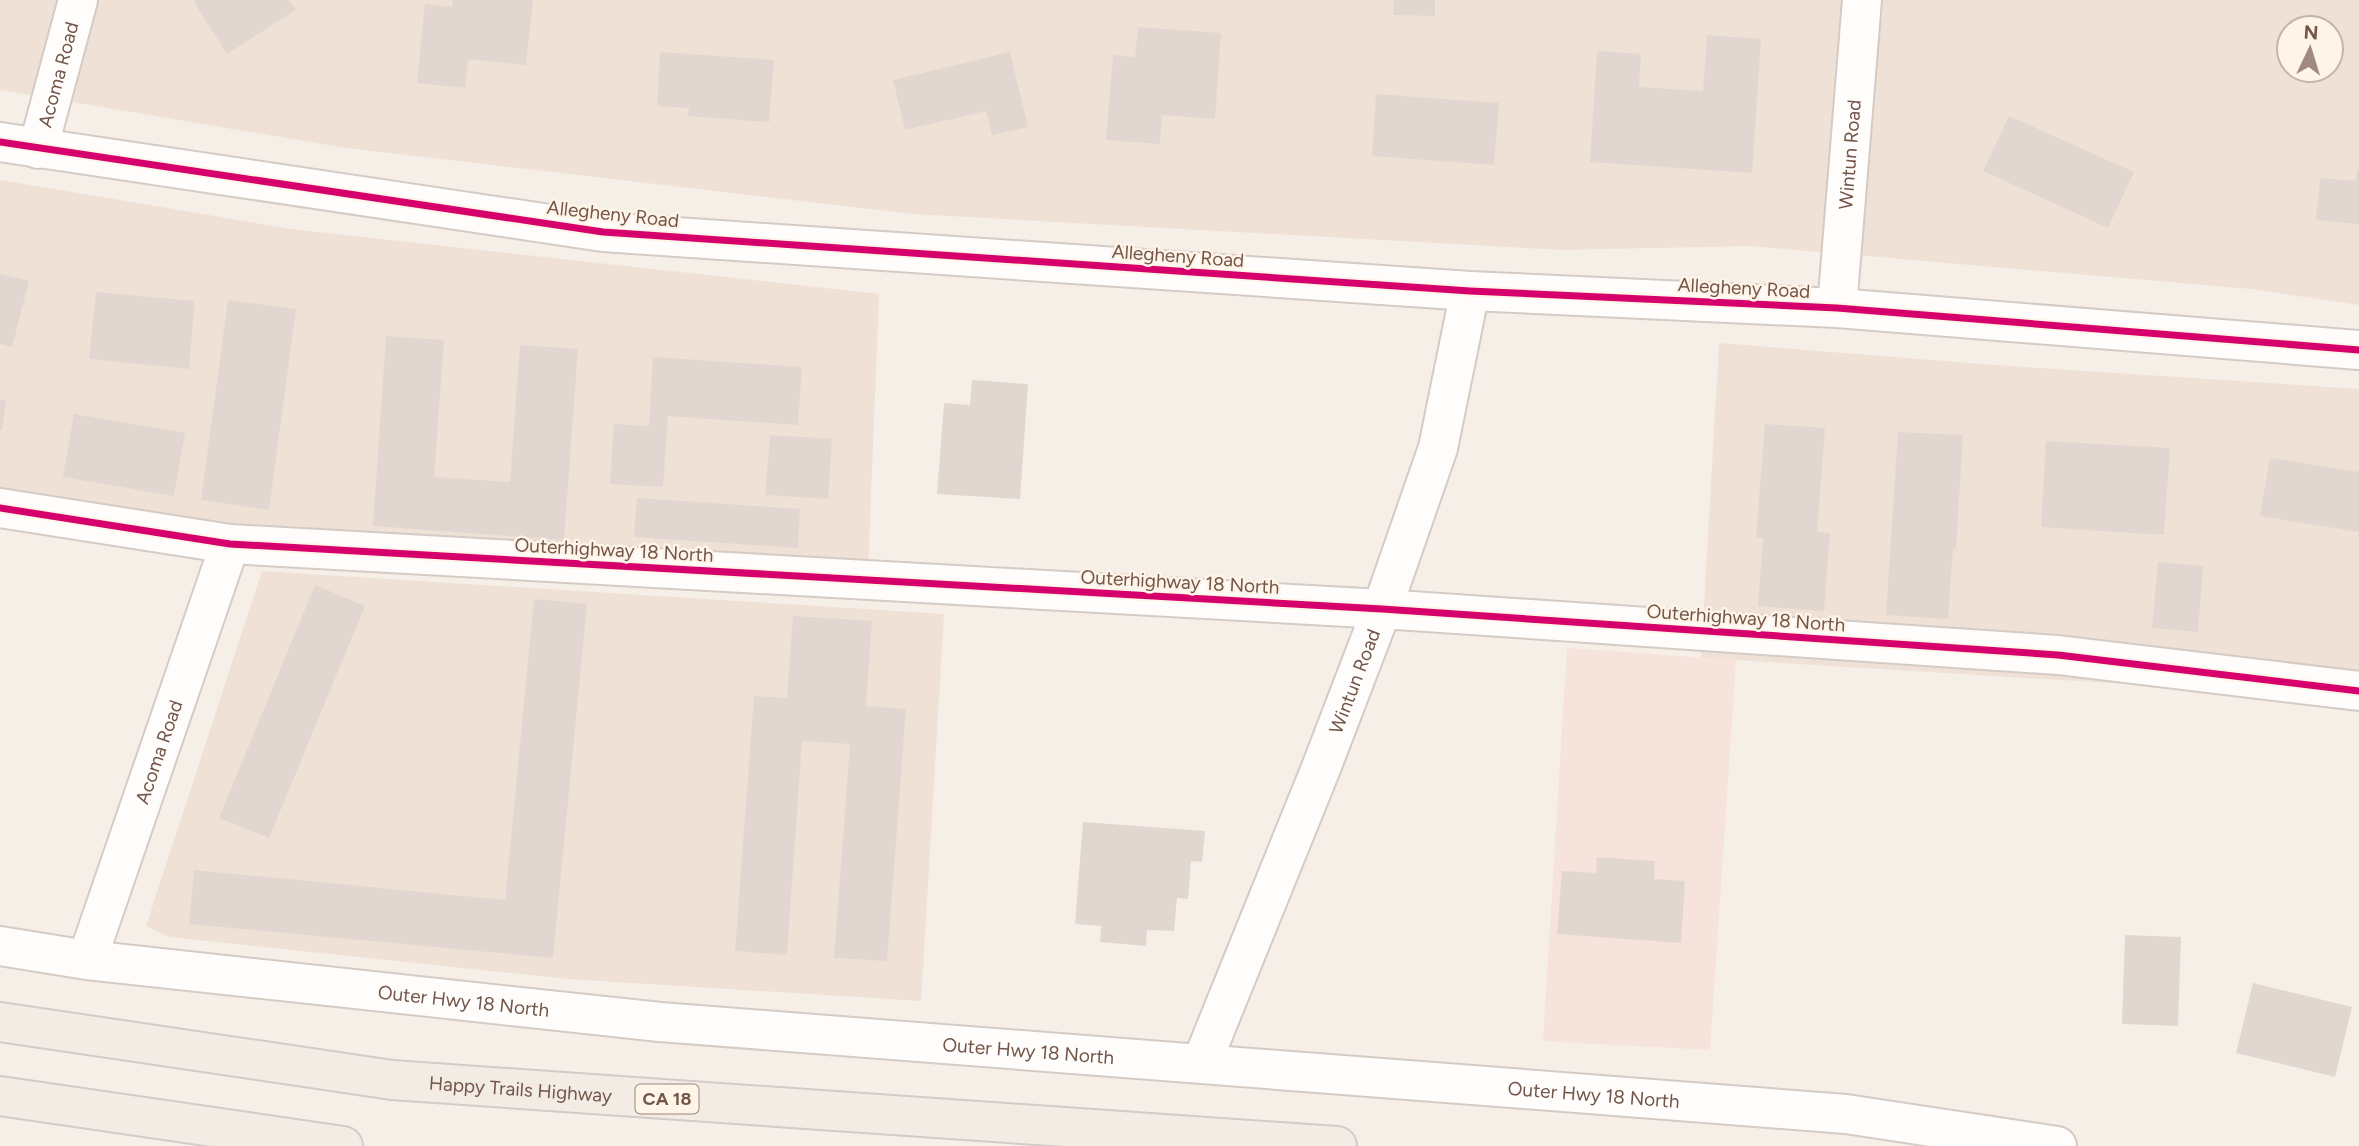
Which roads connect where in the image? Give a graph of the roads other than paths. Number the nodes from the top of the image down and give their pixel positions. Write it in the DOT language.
graph roads {
  1 [pos="78,0"];
  2 [pos="1862,0"];
  3 [pos="0,142"];
  4 [pos="38,149"];
  5 [pos="1470,292"];
  6 [pos="1836,308"];
  7 [pos="2359,350"];
  8 [pos="0,508"];
  9 [pos="230,544"];
  10 [pos="1381,609"];
  11 [pos="2359,691"];
  12 [pos="0,946"];
  13 [pos="87,960"];
  14 [pos="0,1022"];
  15 [pos="1202,1062"];
  16 [pos="0,1096"];
  17 [pos="344,1146"];
  18 [pos="1337,1146"];
  19 [pos="2057,1146"];
  1 -- 4 [label="street, Acoma Road"];
  2 -- 6 [label="street, Wintun Road"];
  3 -- 4 [label="street, Allegheny Road"];
  4 -- 5 [label="street, Allegheny Road"];
  5 -- 6 [label="street, Allegheny Road"];
  5 -- 10 [label="street, Wintun Road"];
  6 -- 7 [label="street, Allegheny Road"];
  8 -- 9 [label="street, Outerhighway 18 North"];
  9 -- 10 [label="street, Outerhighway 18 North"];
  9 -- 13 [label="street, Acoma Road"];
  10 -- 11 [label="street, Outerhighway 18 North"];
  10 -- 15 [label="street, Wintun Road"];
  12 -- 13 [label="street, Outer Hwy 18 North"];
  13 -- 15 [label="street, Outer Hwy 18 North"];
  14 -- 18 [label="main road, Happy Trails Highway / CA 18"];
  15 -- 19 [label="street, Outer Hwy 18 North"];
  16 -- 17 [label="main road"];
}
